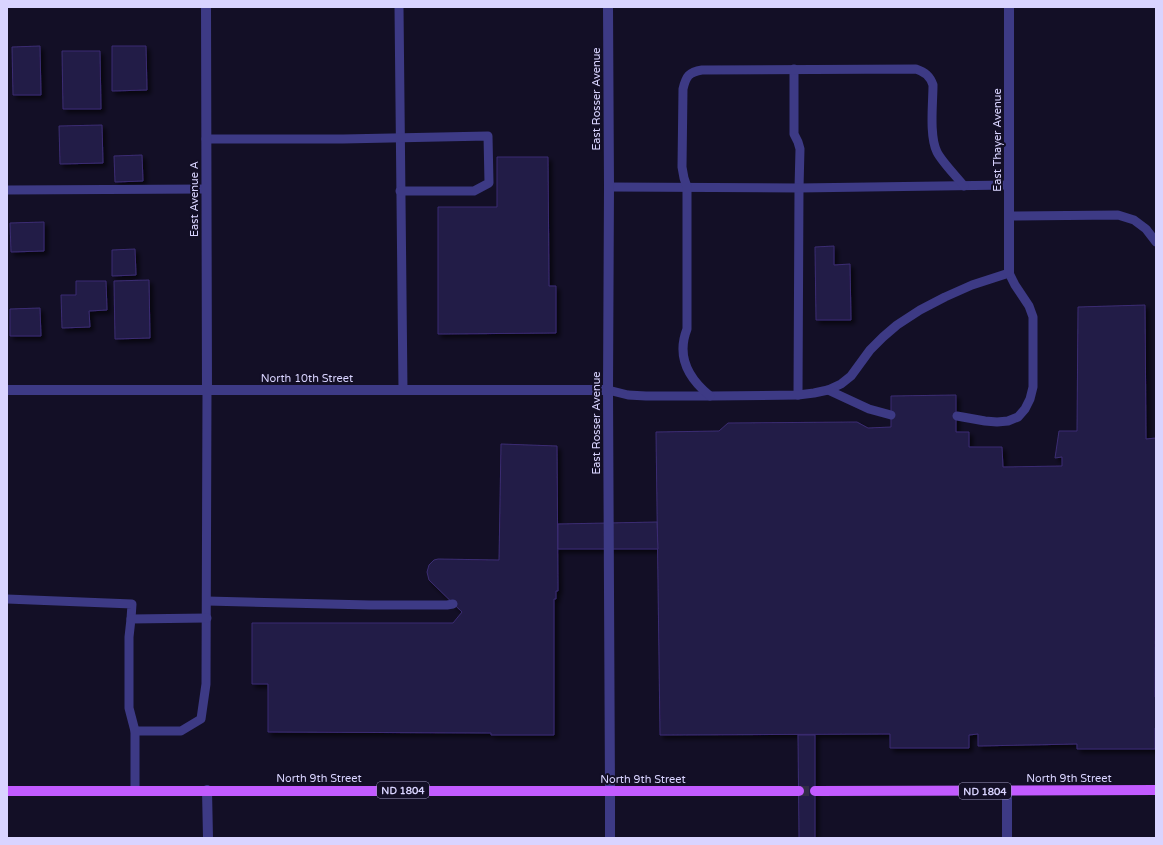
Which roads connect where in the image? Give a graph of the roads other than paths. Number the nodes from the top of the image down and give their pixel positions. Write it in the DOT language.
graph roads {
  1 [pos="206,7"];
  2 [pos="400,7"];
  3 [pos="608,7"];
  4 [pos="1009,7"];
  5 [pos="794,69"];
  6 [pos="400,138"];
  7 [pos="206,139"];
  8 [pos="1009,185"];
  9 [pos="964,186"];
  10 [pos="609,187"];
  11 [pos="687,187"];
  12 [pos="799,188"];
  13 [pos="206,189"];
  14 [pos="7,190"];
  15 [pos="400,191"];
  16 [pos="1009,216"];
  17 [pos="1156,242"];
  18 [pos="1009,272"];
  19 [pos="7,390"];
  20 [pos="207,390"];
  21 [pos="403,390"];
  22 [pos="608,390"];
  23 [pos="828,390"];
  24 [pos="798,395"];
  25 [pos="710,396"];
  26 [pos="891,415"];
  27 [pos="957,416"];
  28 [pos="7,599"];
  29 [pos="207,601"];
  30 [pos="453,604"];
  31 [pos="131,618"];
  32 [pos="207,618"];
  33 [pos="135,731"];
  34 [pos="207,790"];
  35 [pos="610,790"];
  36 [pos="1156,790"];
  37 [pos="7,791"];
  38 [pos="135,791"];
  39 [pos="799,791"];
  40 [pos="815,791"];
  41 [pos="1007,791"];
  42 [pos="208,838"];
  43 [pos="610,838"];
  44 [pos="1007,838"];
  1 -- 7 [label="street, East Avenue A"];
  2 -- 6 [label="lane"];
  3 -- 10 [label="street, East Rosser Avenue"];
  4 -- 8 [label="street, East Thayer Avenue"];
  5 -- 9 [label="lane"];
  5 -- 11 [label="lane"];
  5 -- 12 [label="lane"];
  6 -- 7 [label="lane"];
  6 -- 15 [label="lane"];
  6 -- 15 [label="lane"];
  7 -- 13 [label="street, East Avenue A"];
  8 -- 9 [label="lane"];
  8 -- 16 [label="street, East Thayer Avenue"];
  9 -- 12 [label="lane"];
  10 -- 11 [label="lane"];
  10 -- 22 [label="street, East Rosser Avenue"];
  11 -- 12 [label="lane"];
  11 -- 25 [label="lane"];
  12 -- 24 [label="lane"];
  13 -- 14 [label="lane"];
  13 -- 20 [label="street, East Avenue A"];
  15 -- 21 [label="lane"];
  16 -- 17 [label="lane"];
  16 -- 18 [label="street, East Thayer Avenue"];
  18 -- 23 [label="lane"];
  18 -- 27 [label="lane"];
  19 -- 20 [label="street, North 10th Street"];
  20 -- 21 [label="street, North 10th Street"];
  20 -- 29 [label="lane"];
  21 -- 22 [label="street, North 10th Street"];
  22 -- 25 [label="lane"];
  22 -- 35 [label="street, East Rosser Avenue"];
  23 -- 24 [label="lane"];
  23 -- 26 [label="lane"];
  24 -- 25 [label="lane"];
  28 -- 31 [label="lane"];
  29 -- 30 [label="lane"];
  29 -- 32 [label="lane"];
  31 -- 32 [label="lane"];
  31 -- 33 [label="lane"];
  32 -- 33 [label="lane"];
  33 -- 38 [label="lane"];
  34 -- 35 [label="main road, North 9th Street / ND 1804"];
  34 -- 38 [label="main road, North 9th Street / ND 1804"];
  34 -- 42 [label="street"];
  35 -- 39 [label="main road, North 9th Street / ND 1804"];
  35 -- 43 [label="street, East Rosser Avenue"];
  36 -- 41 [label="main road, North 9th Street / ND 1804"];
  37 -- 38 [label="main road, North 9th Street / ND 1804"];
  40 -- 41 [label="main road, North 9th Street / ND 1804"];
  41 -- 44 [label="street"];
}
